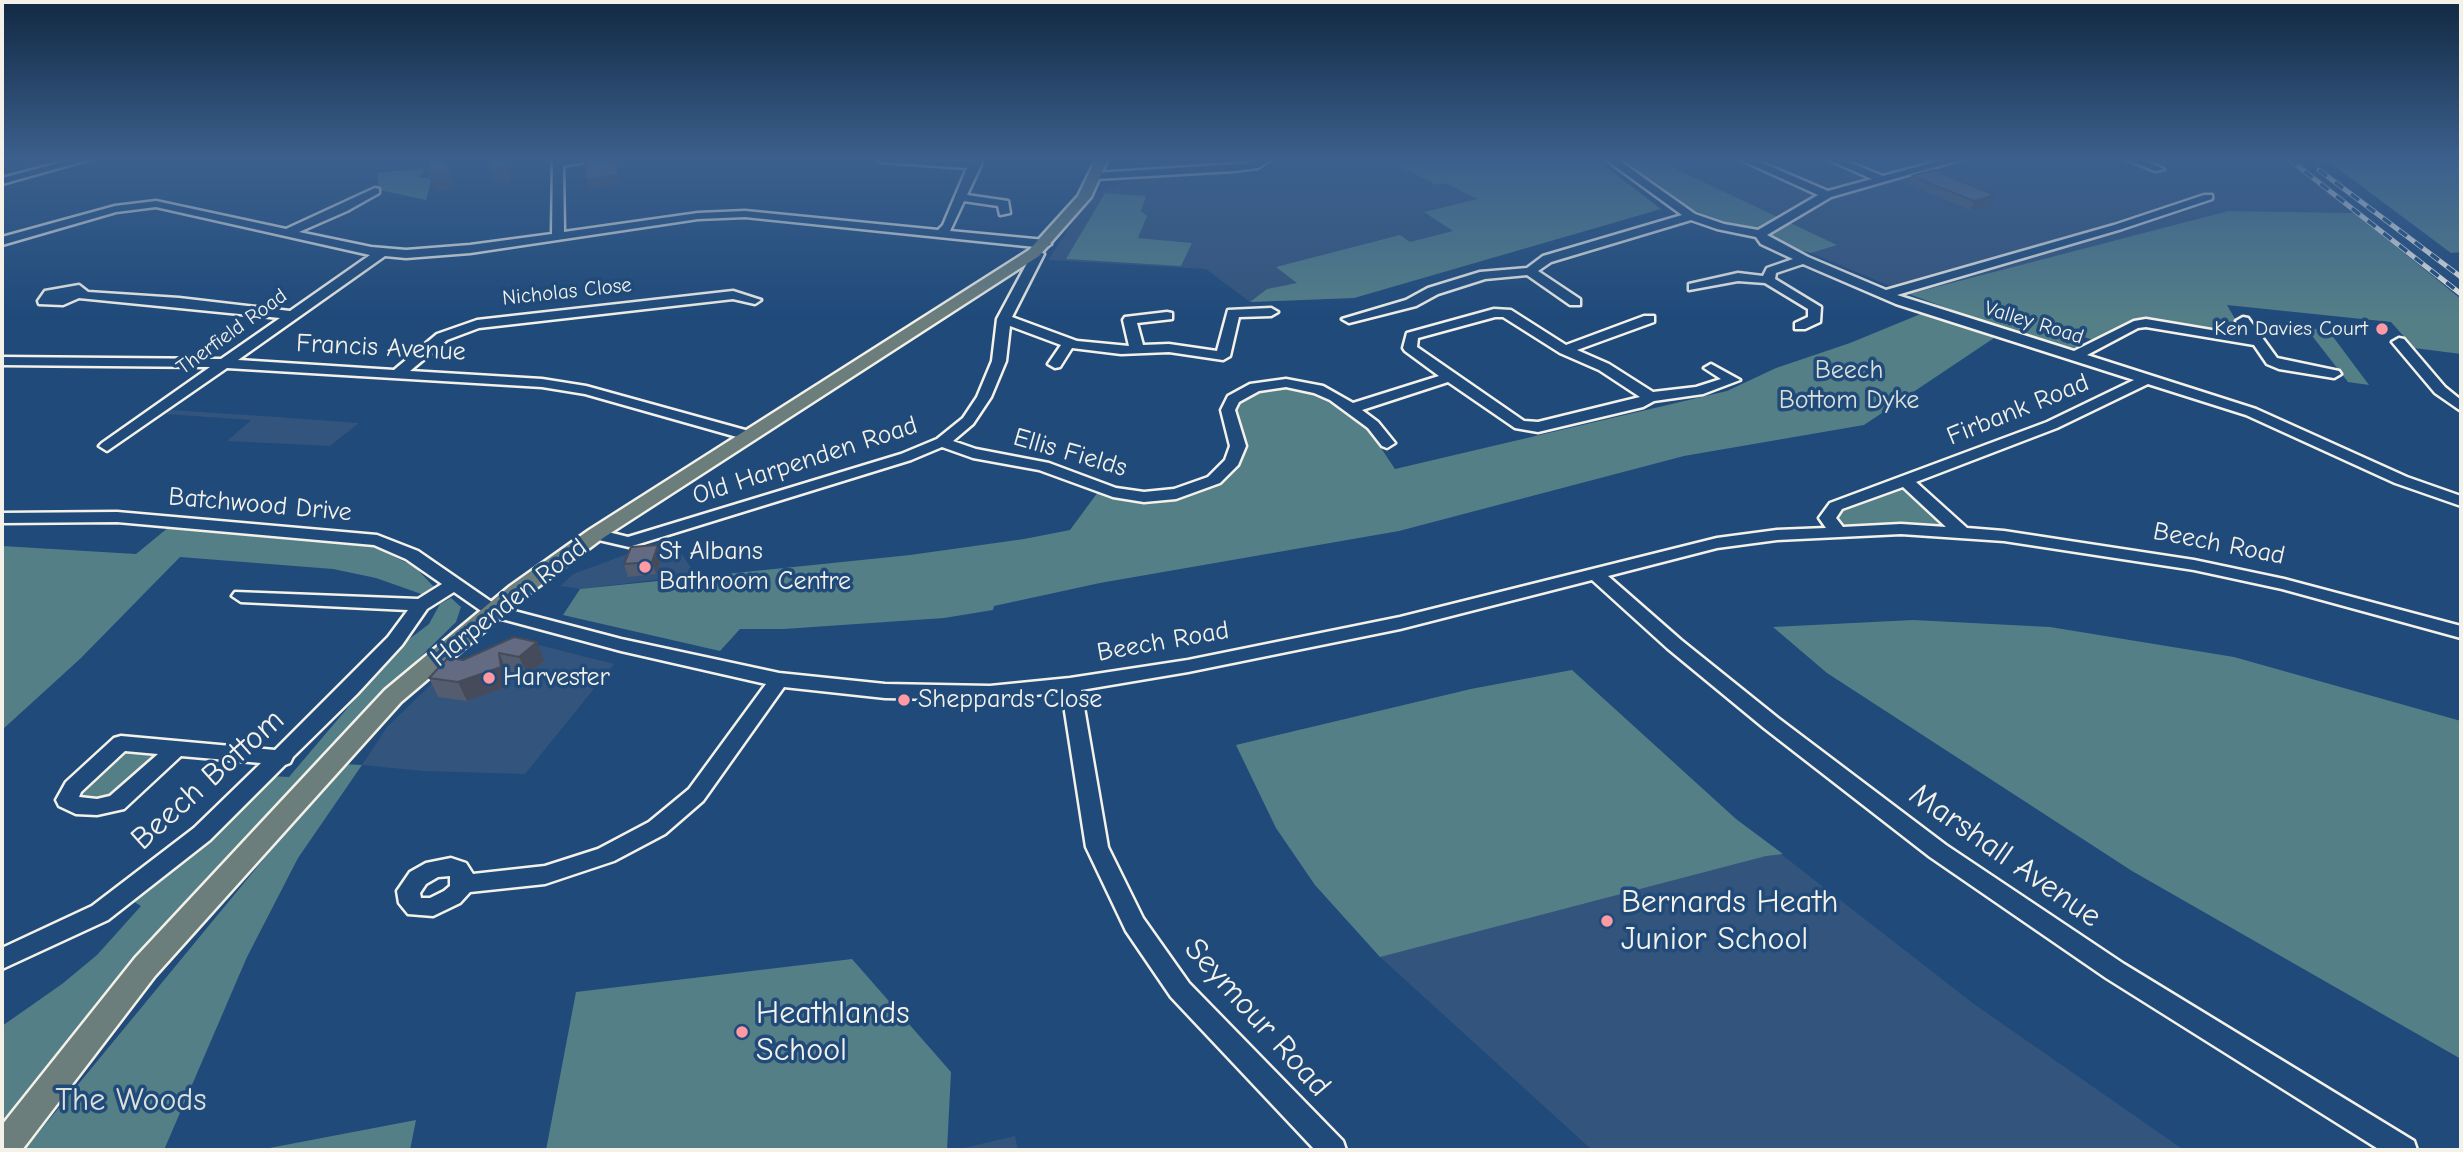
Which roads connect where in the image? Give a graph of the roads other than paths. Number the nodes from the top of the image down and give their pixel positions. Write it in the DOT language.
graph roads {
  1 [pos="102,213"];
  2 [pos="195,213"];
  3 [pos="334,213"];
  4 [pos="558,213"];
  5 [pos="953,213"];
  6 [pos="1072,213"];
  7 [pos="1686,213"];
  8 [pos="1796,213"];
  9 [pos="2161,213"];
  10 [pos="1691,216"];
  11 [pos="290,231"];
  12 [pos="941,233"];
  13 [pos="558,234"];
  14 [pos="1760,234"];
  15 [pos="2,241"];
  16 [pos="1042,249"];
  17 [pos="382,253"];
  18 [pos="1804,260"];
  19 [pos="1530,271"];
  20 [pos="1768,280"];
  21 [pos="1693,287"];
  22 [pos="1886,294"];
  23 [pos="80,295"];
  24 [pos="755,300"];
  25 [pos="1575,302"];
  26 [pos="1271,312"];
  27 [pos="1216,313"];
  28 [pos="1233,313"];
  29 [pos="292,315"];
  30 [pos="1167,316"];
  31 [pos="1349,319"];
  32 [pos="1648,319"];
  33 [pos="1004,320"];
  34 [pos="2243,321"];
  35 [pos="1800,327"];
  36 [pos="2258,342"];
  37 [pos="2399,342"];
  38 [pos="1069,343"];
  39 [pos="1137,349"];
  40 [pos="1565,350"];
  41 [pos="2073,357"];
  42 [pos="2,361"];
  43 [pos="225,364"];
  44 [pos="1055,364"];
  45 [pos="1711,368"];
  46 [pos="398,373"];
  47 [pos="2334,374"];
  48 [pos="1450,376"];
  49 [pos="2147,379"];
  50 [pos="1650,397"];
  51 [pos="2461,407"];
  52 [pos="1352,408"];
  53 [pos="751,436"];
  54 [pos="942,442"];
  55 [pos="1387,443"];
  56 [pos="107,446"];
  57 [pos="1906,481"];
  58 [pos="2455,499"];
  59 [pos="2461,513"];
  60 [pos="2,517"];
  61 [pos="1838,532"];
  62 [pos="1961,532"];
  63 [pos="596,534"];
  64 [pos="1598,576"];
  65 [pos="453,585"];
  66 [pos="241,596"];
  67 [pos="421,605"];
  68 [pos="493,611"];
  69 [pos="2461,632"];
  70 [pos="779,680"];
  71 [pos="1070,685"];
  72 [pos="177,748"];
  73 [pos="283,758"];
  74 [pos="463,884"];
  75 [pos="2,959"];
  76 [pos="2,1150"];
  77 [pos="1333,1150"];
  78 [pos="2404,1150"];
  1 -- 15 [label="street"];
  2 -- 11 [label="street"];
  3 -- 11 [label="street"];
  4 -- 13 [label="street"];
  5 -- 12 [label="street"];
  6 -- 16 [label="main road, Harpenden Road"];
  7 -- 10 [label="street, Valley Road"];
  8 -- 14 [label="street"];
  9 -- 22 [label="street"];
  10 -- 14 [label="street, Valley Road"];
  10 -- 19 [label="street"];
  11 -- 17 [label="street"];
  12 -- 13 [label="street"];
  12 -- 16 [label="street"];
  13 -- 17 [label="street"];
  14 -- 18 [label="street, Valley Road"];
  16 -- 33 [label="street, Old Harpenden Road"];
  16 -- 53 [label="main road, Harpenden Road"];
  17 -- 29 [label="street, Therfield Road"];
  18 -- 20 [label="street"];
  18 -- 22 [label="street, Valley Road"];
  19 -- 25 [label="street"];
  19 -- 31 [label="street"];
  20 -- 21 [label="street"];
  20 -- 35 [label="street"];
  22 -- 41 [label="street, Valley Road"];
  23 -- 29 [label="street"];
  24 -- 46 [label="street, Nicholas Close"];
  26 -- 28 [label="street"];
  27 -- 28 [label="street"];
  28 -- 39 [label="street"];
  29 -- 43 [label="street, Therfield Road"];
  30 -- 39 [label="street"];
  32 -- 40 [label="street"];
  33 -- 38 [label="street"];
  33 -- 54 [label="street, Old Harpenden Road"];
  34 -- 36 [label="street"];
  36 -- 41 [label="street"];
  36 -- 47 [label="street"];
  37 -- 51 [label="street"];
  38 -- 39 [label="street"];
  38 -- 44 [label="street"];
  40 -- 48 [label="street"];
  40 -- 50 [label="street"];
  41 -- 49 [label="street, Valley Road"];
  42 -- 43 [label="street, Francis Avenue"];
  43 -- 46 [label="street, Francis Avenue"];
  43 -- 56 [label="street, Therfield Road"];
  45 -- 50 [label="street"];
  46 -- 53 [label="street, Francis Avenue"];
  48 -- 50 [label="street"];
  48 -- 52 [label="street"];
  49 -- 57 [label="street, Firbank Road"];
  49 -- 58 [label="street, Valley Road"];
  52 -- 54 [label="street, Ellis Fields"];
  52 -- 55 [label="street, Ellis Fields"];
  53 -- 63 [label="main road, Harpenden Road"];
  54 -- 63 [label="street, Old Harpenden Road"];
  57 -- 61 [label="street"];
  57 -- 62 [label="street"];
  58 -- 59 [label="street"];
  60 -- 65 [label="street, Batchwood Drive"];
  61 -- 62 [label="street, Beech Road"];
  61 -- 64 [label="street, Beech Road"];
  62 -- 69 [label="street, Beech Road"];
  63 -- 68 [label="main road, Harpenden Road"];
  64 -- 71 [label="street, Beech Road"];
  64 -- 78 [label="street, Marshall Avenue"];
  65 -- 67 [label="street"];
  65 -- 68 [label="street, Batchwood Drive"];
  66 -- 67 [label="street"];
  67 -- 73 [label="street, Beech Bottom"];
  68 -- 70 [label="street, Beech Road"];
  68 -- 76 [label="main road, Harpenden Road"];
  70 -- 71 [label="street, Beech Road"];
  70 -- 74 [label="street"];
  71 -- 77 [label="street, Seymour Road"];
  72 -- 72 [label="street"];
  72 -- 73 [label="street"];
  73 -- 75 [label="street, Beech Bottom"];
}
